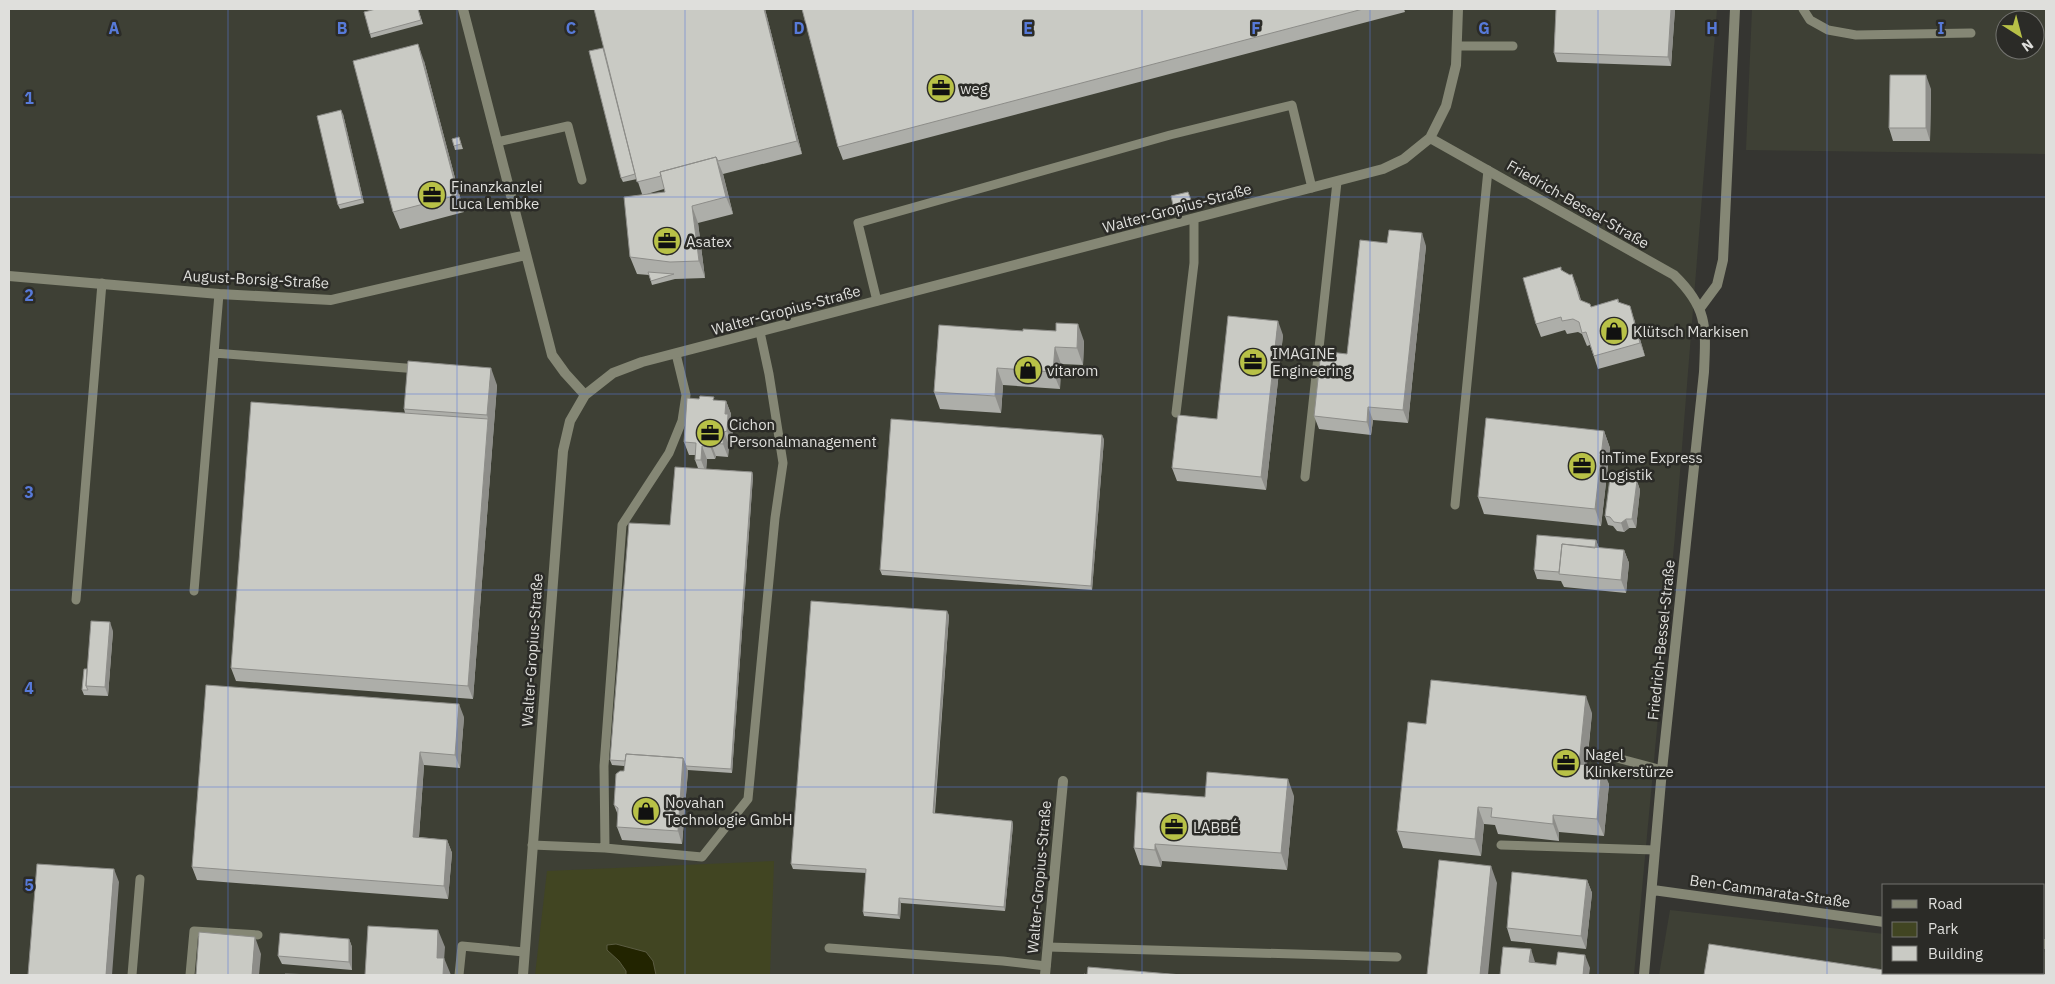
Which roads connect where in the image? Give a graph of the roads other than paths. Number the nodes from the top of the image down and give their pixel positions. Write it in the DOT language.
graph roads {
  1 [pos="463,9"];
  2 [pos="1458,9"];
  3 [pos="1735,9"];
  4 [pos="1803,9"];
  5 [pos="1971,33"];
  6 [pos="1457,46"];
  7 [pos="1513,46"];
  8 [pos="1430,138"];
  9 [pos="497,142"];
  10 [pos="1488,170"];
  11 [pos="582,180"];
  12 [pos="1337,182"];
  13 [pos="1312,188"];
  14 [pos="1194,219"];
  15 [pos="526,255"];
  16 [pos="9,276"];
  17 [pos="102,283"];
  18 [pos="220,294"];
  19 [pos="877,301"];
  20 [pos="1700,308"];
  21 [pos="760,332"];
  22 [pos="214,353"];
  23 [pos="676,354"];
  24 [pos="429,370"];
  25 [pos="585,395"];
  26 [pos="1176,413"];
  27 [pos="1305,477"];
  28 [pos="1455,505"];
  29 [pos="194,591"];
  30 [pos="76,600"];
  31 [pos="1606,755"];
  32 [pos="1662,770"];
  33 [pos="1063,781"];
  34 [pos="532,845"];
  35 [pos="1501,846"];
  36 [pos="605,848"];
  37 [pos="1655,850"];
  38 [pos="140,879"];
  39 [pos="1653,890"];
  40 [pos="1882,922"];
  41 [pos="258,935"];
  42 [pos="1048,947"];
  43 [pos="829,948"];
  44 [pos="524,952"];
  45 [pos="1397,958"];
  46 [pos="1046,971"];
  47 [pos="132,975"];
  48 [pos="190,975"];
  49 [pos="459,975"];
  50 [pos="523,975"];
  51 [pos="1644,975"];
  1 -- 9 [label="street"];
  2 -- 6 [label="street, Walter-Gropius-Straße"];
  3 -- 20 [label="street"];
  4 -- 5 [label="lane"];
  6 -- 7 [label="lane"];
  6 -- 8 [label="street, Walter-Gropius-Straße"];
  8 -- 10 [label="street, Friedrich-Bessel-Straße"];
  8 -- 12 [label="street, Walter-Gropius-Straße"];
  9 -- 11 [label="lane"];
  9 -- 15 [label="street"];
  10 -- 20 [label="street, Friedrich-Bessel-Straße"];
  10 -- 28 [label="lane"];
  12 -- 13 [label="street, Walter-Gropius-Straße"];
  12 -- 27 [label="lane"];
  13 -- 14 [label="street, Walter-Gropius-Straße"];
  13 -- 19 [label="lane"];
  14 -- 19 [label="street, Walter-Gropius-Straße"];
  14 -- 26 [label="lane"];
  15 -- 18 [label="street, August-Borsig-Straße"];
  15 -- 25 [label="street"];
  16 -- 17 [label="street, August-Borsig-Straße"];
  17 -- 18 [label="street, August-Borsig-Straße"];
  17 -- 30 [label="lane"];
  18 -- 22 [label="lane"];
  19 -- 21 [label="street, Walter-Gropius-Straße"];
  20 -- 32 [label="street, Friedrich-Bessel-Straße"];
  21 -- 23 [label="street, Walter-Gropius-Straße"];
  21 -- 36 [label="lane"];
  22 -- 24 [label="lane"];
  22 -- 29 [label="lane"];
  23 -- 25 [label="street, Walter-Gropius-Straße"];
  23 -- 36 [label="lane"];
  25 -- 34 [label="street, Walter-Gropius-Straße"];
  31 -- 32 [label="lane"];
  32 -- 37 [label="street, Friedrich-Bessel-Straße"];
  33 -- 42 [label="street, Walter-Gropius-Straße"];
  34 -- 36 [label="lane"];
  34 -- 44 [label="street, Walter-Gropius-Straße"];
  35 -- 37 [label="lane"];
  37 -- 39 [label="street, Friedrich-Bessel-Straße"];
  38 -- 47 [label="lane"];
  39 -- 40 [label="street, Ben-Cammarata-Straße"];
  39 -- 51 [label="street, Friedrich-Bessel-Straße"];
  41 -- 48 [label="lane"];
  42 -- 45 [label="lane"];
  42 -- 46 [label="street, Walter-Gropius-Straße"];
  43 -- 46 [label="lane"];
  44 -- 49 [label="lane"];
  44 -- 50 [label="street, Walter-Gropius-Straße"];
}
